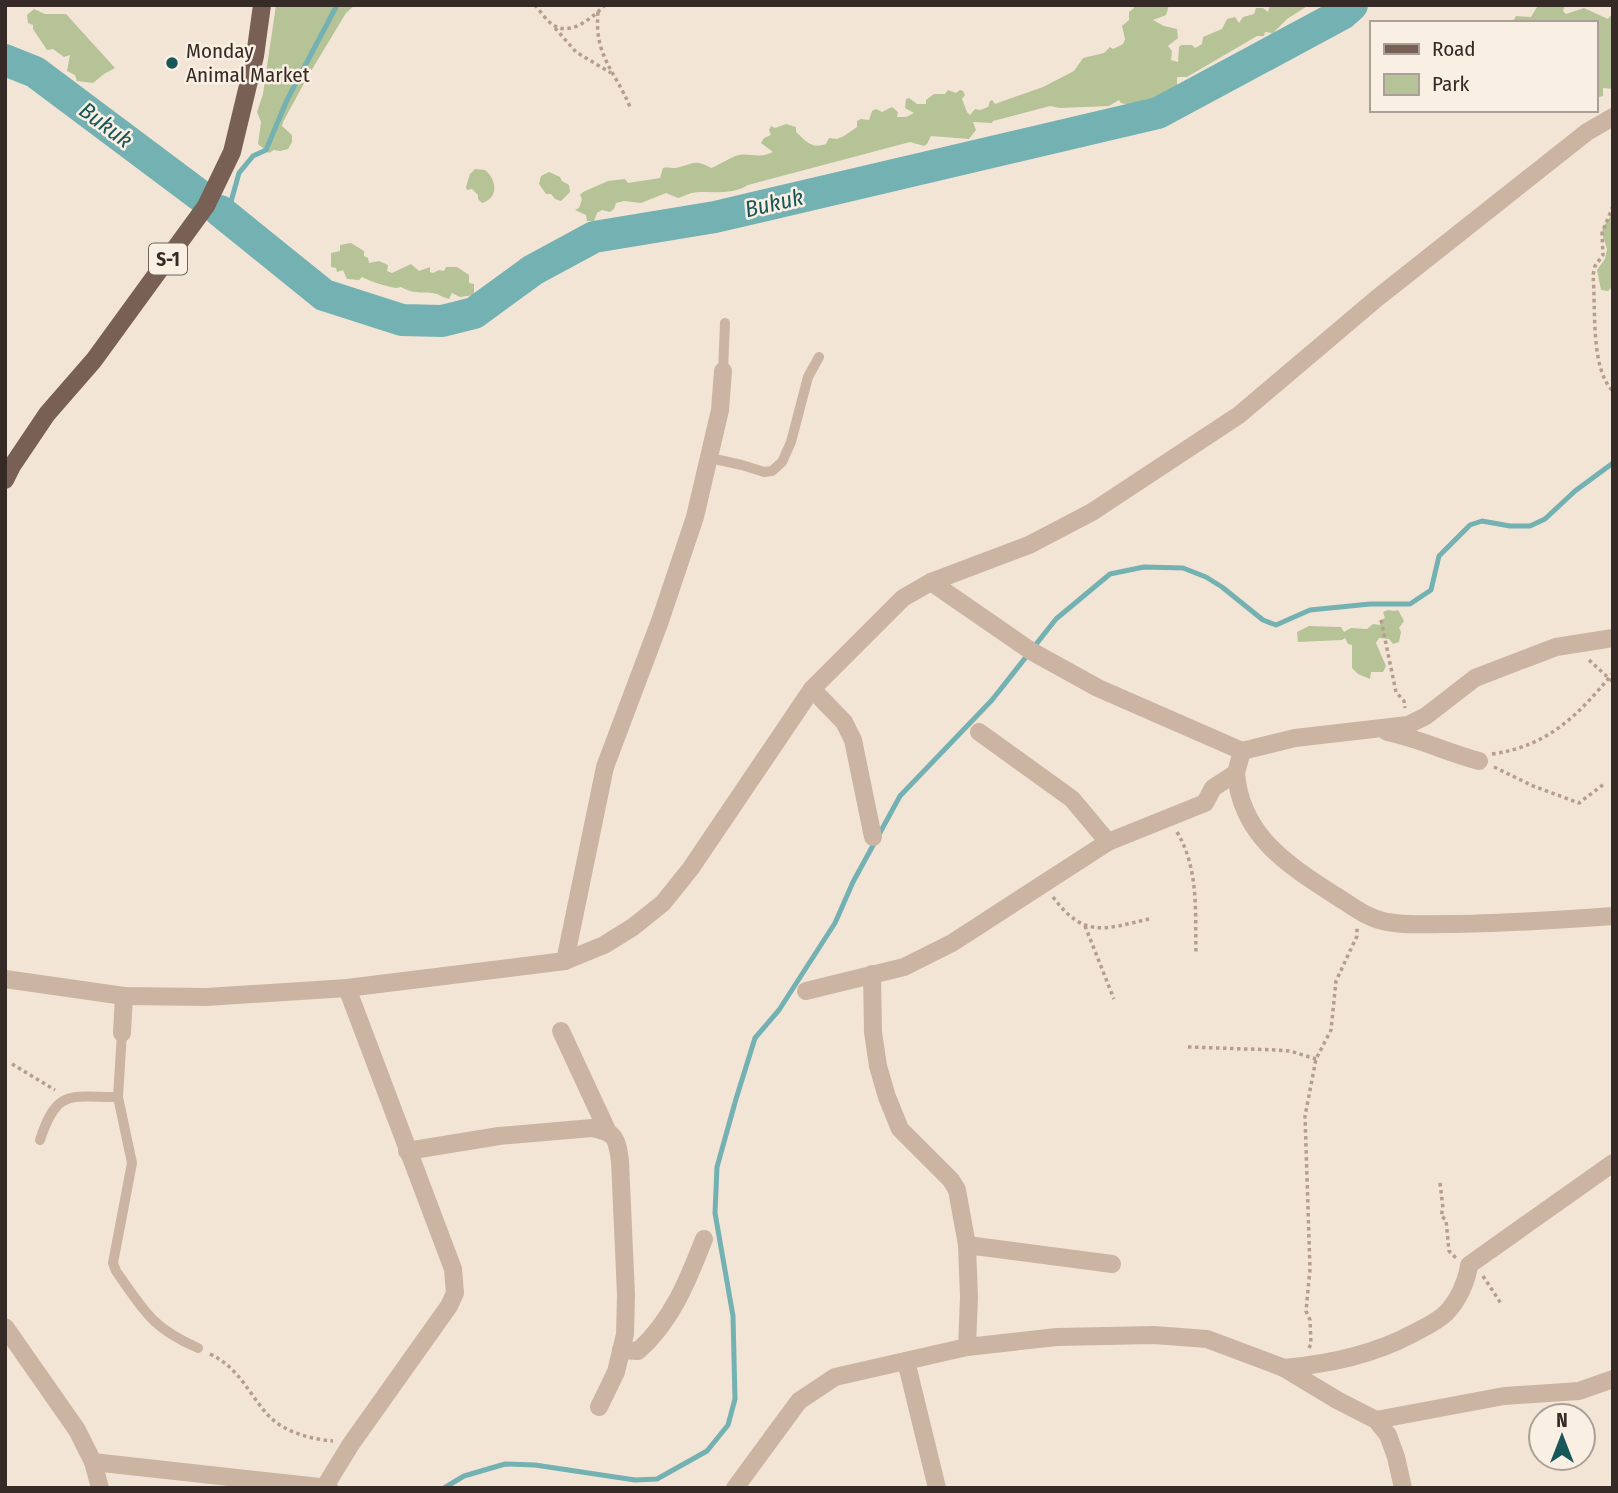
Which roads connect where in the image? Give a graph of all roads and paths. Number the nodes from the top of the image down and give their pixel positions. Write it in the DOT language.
graph roads {
  1 [pos="262,5"];
  2 [pos="536,5"];
  3 [pos="605,5"];
  4 [pos="598,12"];
  5 [pos="554,26"];
  6 [pos="613,74"];
  7 [pos="630,107"];
  8 [pos="1613,117"];
  9 [pos="1613,206"];
  10 [pos="725,323"];
  11 [pos="819,357"];
  12 [pos="723,371"];
  13 [pos="1613,391"];
  14 [pos="710,458"];
  15 [pos="5,480"];
  16 [pos="930,582"];
  17 [pos="1381,620"];
  18 [pos="1613,638"];
  19 [pos="1571,645"];
  20 [pos="1613,673"];
  21 [pos="1608,678"];
  22 [pos="1613,682"];
  23 [pos="812,689"];
  24 [pos="1408,725"];
  25 [pos="1376,731"];
  26 [pos="979,732"];
  27 [pos="1242,751"];
  28 [pos="1472,759"];
  29 [pos="1236,773"];
  30 [pos="1604,783"];
  31 [pos="1205,803"];
  32 [pos="1244,811"];
  33 [pos="1169,818"];
  34 [pos="873,837"];
  35 [pos="1108,842"];
  36 [pos="1043,885"];
  37 [pos="1353,908"];
  38 [pos="1613,916"];
  39 [pos="1150,919"];
  40 [pos="1085,925"];
  41 [pos="1196,953"];
  42 [pos="565,961"];
  43 [pos="872,974"];
  44 [pos="5,979"];
  45 [pos="347,988"];
  46 [pos="806,991"];
  47 [pos="124,996"];
  48 [pos="1114,999"];
  49 [pos="561,1031"];
  50 [pos="122,1033"];
  51 [pos="1188,1047"];
  52 [pos="1316,1059"];
  53 [pos="12,1064"];
  54 [pos="70,1097"];
  55 [pos="118,1097"];
  56 [pos="607,1130"];
  57 [pos="40,1140"];
  58 [pos="407,1151"];
  59 [pos="1613,1163"];
  60 [pos="1440,1183"];
  61 [pos="704,1239"];
  62 [pos="967,1245"];
  63 [pos="1112,1264"];
  64 [pos="1469,1265"];
  65 [pos="1502,1305"];
  66 [pos="5,1327"];
  67 [pos="967,1347"];
  68 [pos="198,1348"];
  69 [pos="621,1350"];
  70 [pos="906,1361"];
  71 [pos="1293,1367"];
  72 [pos="1613,1379"];
  73 [pos="599,1407"];
  74 [pos="1376,1420"];
  75 [pos="342,1442"];
  76 [pos="93,1462"];
  77 [pos="326,1487"];
  78 [pos="100,1488"];
  79 [pos="735,1488"];
  80 [pos="937,1488"];
  81 [pos="1402,1488"];
  1 -- 15 [label="main road, S-1"];
  2 -- 5 [label="path"];
  3 -- 4 [label="path"];
  4 -- 5 [label="path"];
  4 -- 6 [label="path"];
  5 -- 6 [label="path"];
  6 -- 7 [label="path"];
  8 -- 16 [label="street"];
  9 -- 13 [label="path"];
  10 -- 12 [label="lane"];
  11 -- 14 [label="lane"];
  12 -- 14 [label="street"];
  14 -- 42 [label="street"];
  16 -- 23 [label="street"];
  16 -- 27 [label="street"];
  17 -- 24 [label="path"];
  18 -- 19 [label="street"];
  19 -- 21 [label="path"];
  19 -- 24 [label="street"];
  20 -- 21 [label="path"];
  21 -- 22 [label="path"];
  21 -- 28 [label="path"];
  23 -- 34 [label="street"];
  23 -- 42 [label="street"];
  24 -- 25 [label="street"];
  25 -- 27 [label="street"];
  25 -- 28 [label="street"];
  26 -- 35 [label="street"];
  27 -- 29 [label="street"];
  28 -- 30 [label="path"];
  29 -- 31 [label="street"];
  29 -- 32 [label="street"];
  31 -- 32 [label="street"];
  31 -- 33 [label="street"];
  32 -- 37 [label="street"];
  33 -- 35 [label="street"];
  33 -- 41 [label="path"];
  35 -- 36 [label="street"];
  36 -- 40 [label="path"];
  36 -- 43 [label="street"];
  37 -- 38 [label="street"];
  37 -- 52 [label="path"];
  39 -- 40 [label="path"];
  40 -- 48 [label="path"];
  42 -- 45 [label="street"];
  43 -- 46 [label="street"];
  43 -- 62 [label="street"];
  44 -- 47 [label="street"];
  45 -- 47 [label="street"];
  45 -- 58 [label="street"];
  47 -- 50 [label="street"];
  49 -- 56 [label="street"];
  50 -- 55 [label="lane"];
  51 -- 52 [label="path"];
  52 -- 71 [label="path"];
  53 -- 54 [label="path"];
  54 -- 55 [label="lane"];
  54 -- 57 [label="lane"];
  55 -- 68 [label="lane"];
  56 -- 58 [label="street"];
  56 -- 69 [label="street"];
  58 -- 77 [label="street"];
  59 -- 64 [label="street"];
  60 -- 64 [label="path"];
  61 -- 69 [label="street"];
  62 -- 63 [label="street"];
  62 -- 67 [label="street"];
  64 -- 65 [label="path"];
  64 -- 71 [label="street"];
  66 -- 76 [label="street"];
  67 -- 70 [label="street"];
  67 -- 71 [label="street"];
  68 -- 75 [label="path"];
  69 -- 73 [label="street"];
  70 -- 79 [label="street"];
  70 -- 80 [label="street"];
  71 -- 74 [label="street"];
  72 -- 74 [label="street"];
  74 -- 81 [label="street"];
  76 -- 77 [label="street"];
  76 -- 78 [label="street"];
}
